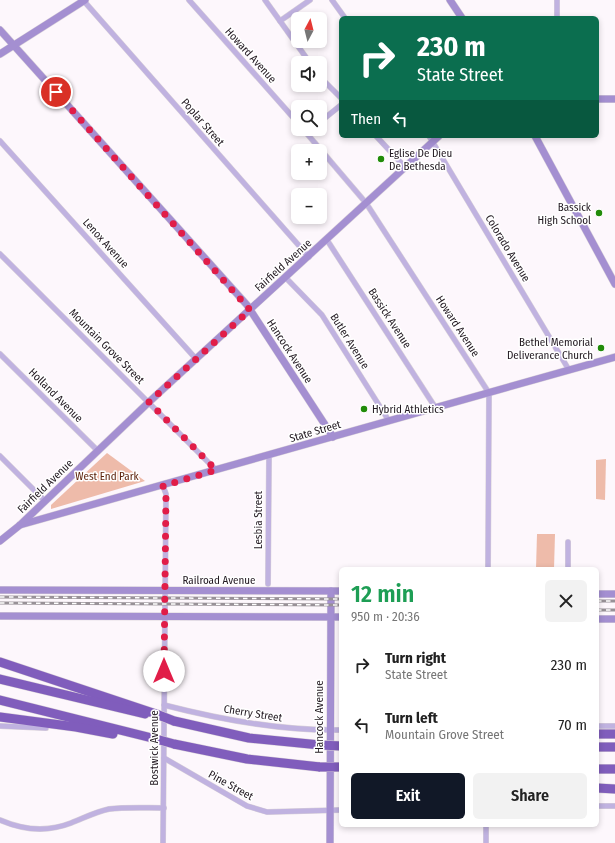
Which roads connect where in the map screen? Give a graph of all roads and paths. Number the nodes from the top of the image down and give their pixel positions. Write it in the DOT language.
graph roads {
  1 [pos="84,0"];
  2 [pos="189,0"];
  3 [pos="266,0"];
  4 [pos="310,0"];
  5 [pos="332,0"];
  6 [pos="450,0"];
  7 [pos="557,0"];
  8 [pos="344,16"];
  9 [pos="461,16"];
  10 [pos="557,16"];
  11 [pos="280,21"];
  12 [pos="0,30"];
  13 [pos="14,45"];
  14 [pos="0,54"];
  15 [pos="305,56"];
  16 [pos="327,84"];
  17 [pos="339,96"];
  18 [pos="599,99"];
  19 [pos="615,99"];
  20 [pos="339,107"];
  21 [pos="291,115"];
  22 [pos="327,116"];
  23 [pos="309,136"];
  24 [pos="378,138"];
  25 [pos="536,138"];
  26 [pos="430,139"];
  27 [pos="0,141"];
  28 [pos="404,166"];
  29 [pos="366,202"];
  30 [pos="327,240"];
  31 [pos="0,254"];
  32 [pos="309,257"];
  33 [pos="286,278"];
  34 [pos="615,284"];
  35 [pos="250,310"];
  36 [pos="0,354"];
  37 [pos="615,357"];
  38 [pos="197,360"];
  39 [pos="569,370"];
  40 [pos="489,393"];
  41 [pos="149,402"];
  42 [pos="436,407"];
  43 [pos="389,421"];
  44 [pos="333,437"];
  45 [pos="98,451"];
  46 [pos="0,456"];
  47 [pos="269,456"];
  48 [pos="216,470"];
  49 [pos="163,486"];
  50 [pos="42,504"];
  51 [pos="46,518"];
  52 [pos="20,525"];
  53 [pos="0,541"];
  54 [pos="568,542"];
  55 [pos="488,567"];
  56 [pos="568,567"];
  57 [pos="268,584"];
  58 [pos="0,590"];
  59 [pos="166,591"];
  60 [pos="331,591"];
  61 [pos="339,591"];
  62 [pos="599,594"];
  63 [pos="615,594"];
  64 [pos="0,616"];
  65 [pos="165,616"];
  66 [pos="330,616"];
  67 [pos="339,616"];
  68 [pos="599,619"];
  69 [pos="615,619"];
  70 [pos="0,662"];
  71 [pos="0,679"];
  72 [pos="0,700"];
  73 [pos="164,705"];
  74 [pos="156,715"];
  75 [pos="0,717"];
  76 [pos="0,726"];
  77 [pos="599,726"];
  78 [pos="615,726"];
  79 [pos="46,728"];
  80 [pos="330,730"];
  81 [pos="339,730"];
  82 [pos="599,734"];
  83 [pos="615,734"];
  84 [pos="156,740"];
  85 [pos="339,746"];
  86 [pos="599,747"];
  87 [pos="615,747"];
  88 [pos="164,758"];
  89 [pos="339,768"];
  90 [pos="599,769"];
  91 [pos="615,769"];
  92 [pos="599,788"];
  93 [pos="615,789"];
  94 [pos="599,806"];
  95 [pos="615,806"];
  96 [pos="164,808"];
  97 [pos="330,810"];
  98 [pos="339,810"];
  99 [pos="0,820"];
  100 [pos="486,827"];
  101 [pos="163,843"];
  102 [pos="330,843"];
  103 [pos="486,843"];
  1 -- 13 [label="street"];
  1 -- 32 [label="street, Poplar Street"];
  2 -- 21 [label="street, Howard Avenue"];
  3 -- 11 [label="street"];
  4 -- 11 [label="street"];
  5 -- 8 [label="street"];
  6 -- 9 [label="street"];
  7 -- 10 [label="street"];
  11 -- 15 [label="street"];
  12 -- 13 [label="street, Hancock Avenue"];
  13 -- 14 [label="street"];
  13 -- 35 [label="street, Hancock Avenue"];
  16 -- 17 [label="street"];
  18 -- 19 [label="street"];
  20 -- 22 [label="street"];
  23 -- 29 [label="street, Howard Avenue"];
  24 -- 28 [label="street"];
  25 -- 34 [label="street"];
  26 -- 28 [label="street, Fairfield Avenue"];
  26 -- 39 [label="street, Colorado Avenue"];
  27 -- 38 [label="street, Lenox Avenue"];
  28 -- 29 [label="street, Fairfield Avenue"];
  29 -- 30 [label="street, Fairfield Avenue"];
  29 -- 40 [label="street, Howard Avenue"];
  30 -- 32 [label="street, Fairfield Avenue"];
  30 -- 42 [label="street, Bassick Avenue"];
  31 -- 41 [label="street, Mountain Grove Street"];
  32 -- 33 [label="street, Fairfield Avenue"];
  33 -- 35 [label="street, Fairfield Avenue"];
  33 -- 43 [label="street, Butler Avenue"];
  35 -- 38 [label="street, Fairfield Avenue"];
  35 -- 44 [label="street, Hancock Avenue"];
  36 -- 45 [label="street, Holland Avenue"];
  37 -- 39 [label="street, State Street"];
  38 -- 41 [label="street, Fairfield Avenue"];
  39 -- 40 [label="street, State Street"];
  40 -- 42 [label="street, State Street"];
  40 -- 55 [label="street"];
  41 -- 45 [label="street, Fairfield Avenue"];
  41 -- 48 [label="street, Mountain Grove Street"];
  42 -- 43 [label="street, State Street"];
  43 -- 44 [label="street, State Street"];
  44 -- 47 [label="street, State Street"];
  45 -- 50 [label="street, Fairfield Avenue"];
  46 -- 50 [label="street"];
  47 -- 48 [label="street, State Street"];
  47 -- 57 [label="street, Lesbia Street"];
  48 -- 49 [label="street, State Street"];
  49 -- 51 [label="street, State Street"];
  49 -- 59 [label="street, Bostwick Avenue"];
  50 -- 51 [label="street"];
  50 -- 52 [label="street, Fairfield Avenue"];
  51 -- 52 [label="street, State Street"];
  52 -- 53 [label="street, Fairfield Avenue"];
  54 -- 56 [label="street"];
  58 -- 59 [label="street, Railroad Avenue"];
  59 -- 60 [label="street, Railroad Avenue"];
  59 -- 65 [label="street, Bostwick Avenue"];
  60 -- 61 [label="street, Railroad Avenue"];
  60 -- 66 [label="street, Hancock Avenue"];
  62 -- 63 [label="street"];
  64 -- 65 [label="street"];
  65 -- 66 [label="street"];
  65 -- 73 [label="street, Bostwick Avenue"];
  66 -- 67 [label="street"];
  66 -- 80 [label="street, Hancock Avenue"];
  68 -- 69 [label="street"];
  70 -- 74 [label="highway"];
  71 -- 74 [label="highway"];
  72 -- 84 [label="highway"];
  73 -- 80 [label="street, Cherry Street"];
  73 -- 88 [label="street, Bostwick Avenue"];
  74 -- 85 [label="highway, bridge"];
  75 -- 84 [label="highway"];
  76 -- 79 [label="street"];
  77 -- 78 [label="street"];
  80 -- 81 [label="street, Cherry Street"];
  80 -- 97 [label="street, Hancock Avenue"];
  82 -- 83 [label="highway"];
  84 -- 89 [label="highway, bridge"];
  86 -- 87 [label="highway"];
  88 -- 96 [label="street, Bostwick Avenue"];
  88 -- 97 [label="street, Pine Street"];
  90 -- 91 [label="highway"];
  92 -- 93 [label="highway"];
  94 -- 95 [label="street"];
  96 -- 99 [label="street"];
  96 -- 101 [label="street, Bostwick Avenue"];
  97 -- 98 [label="street, Pine Street"];
  97 -- 102 [label="street, Hancock Avenue"];
  100 -- 103 [label="street"];
}
